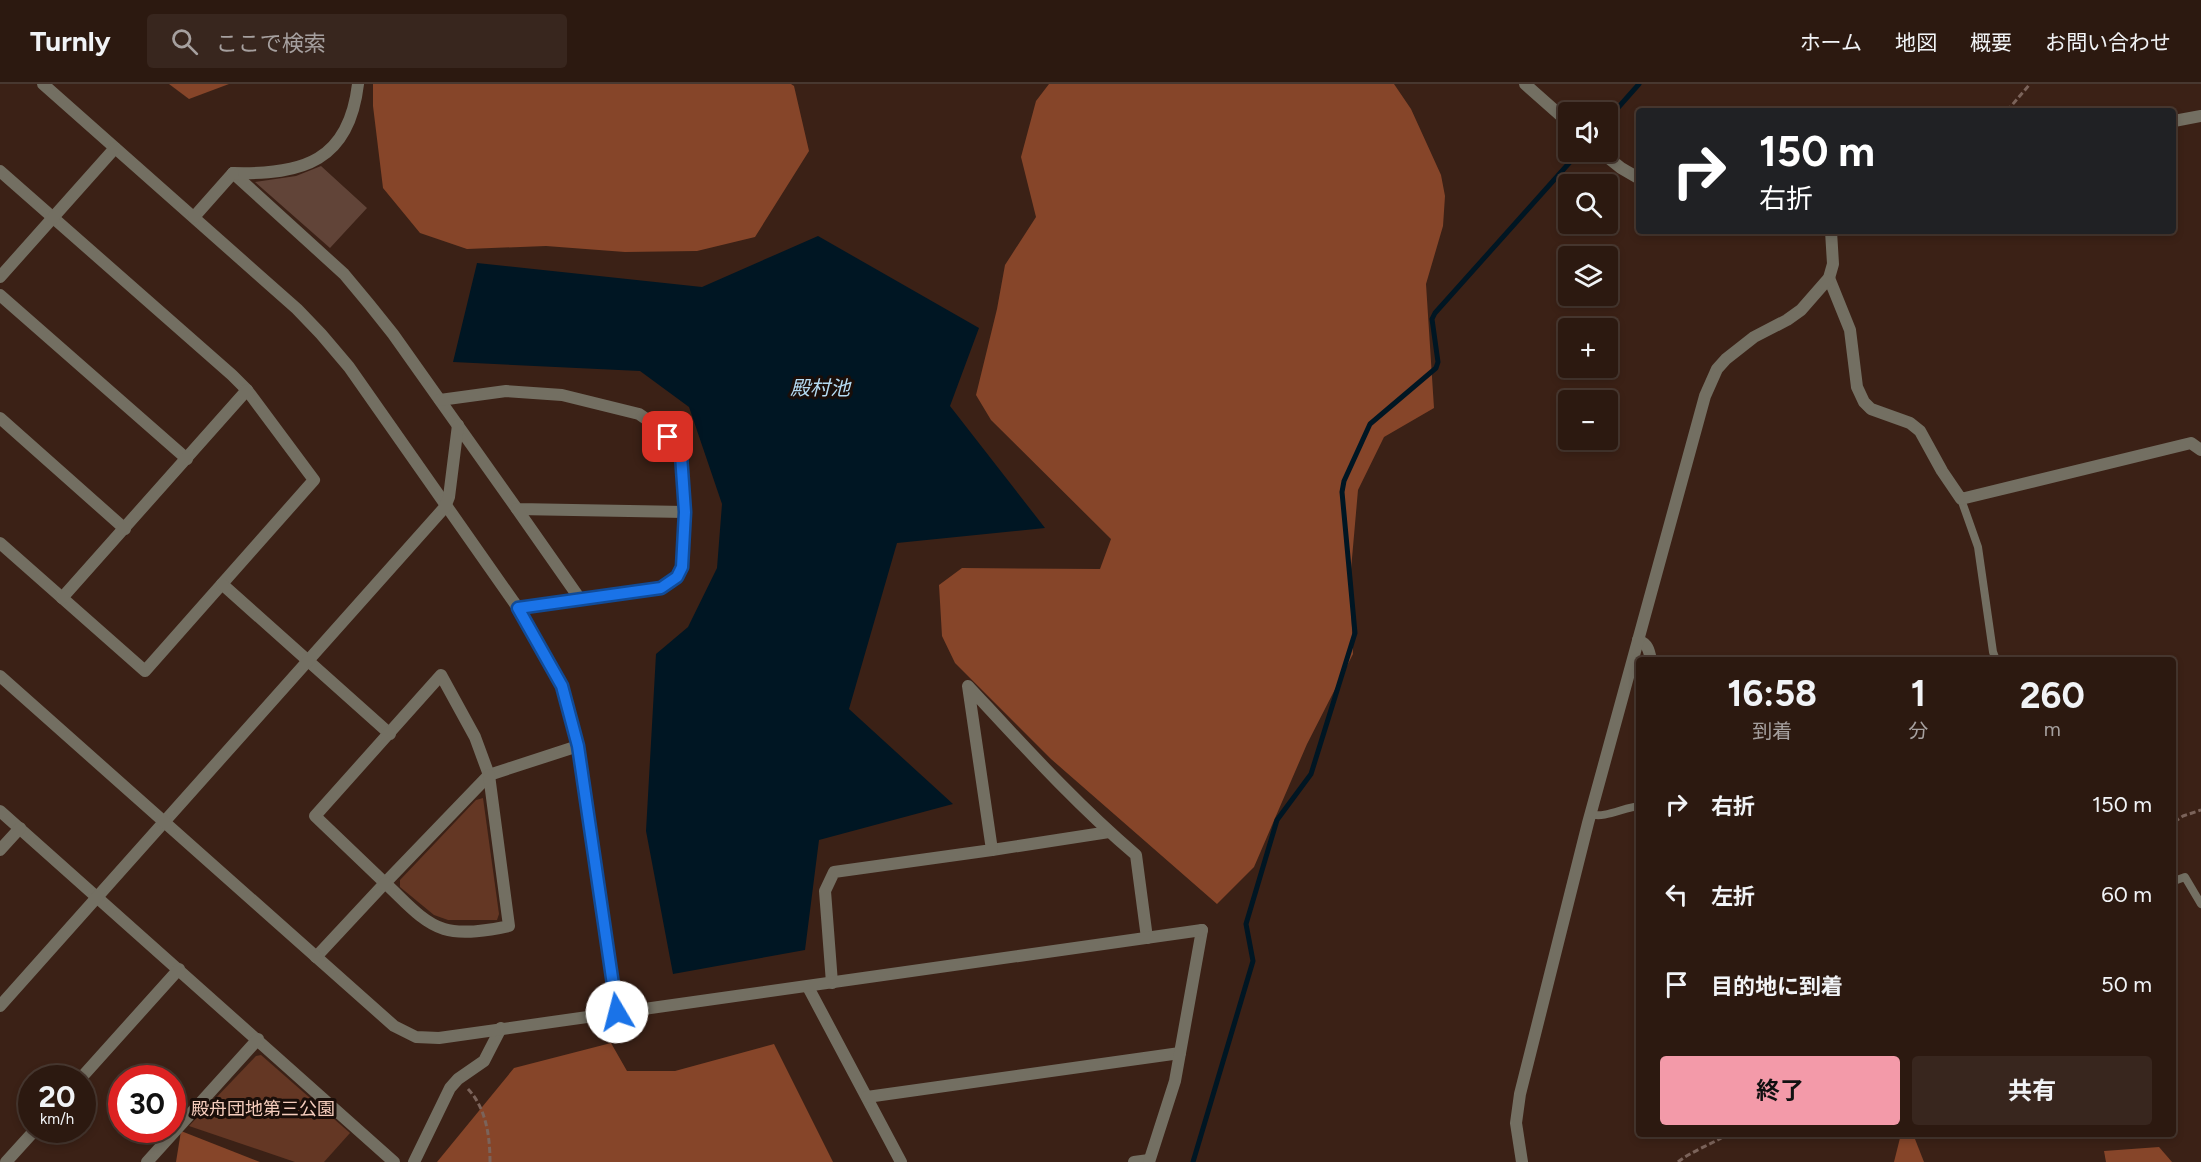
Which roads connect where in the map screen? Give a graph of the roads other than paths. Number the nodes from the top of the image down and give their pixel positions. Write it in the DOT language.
graph roads {
  1 [pos="43,84"];
  2 [pos="358,84"];
  3 [pos="1525,84"];
  4 [pos="1558,113"];
  5 [pos="2201,116"];
  6 [pos="2176,121"];
  7 [pos="115,148"];
  8 [pos="1614,162"];
  9 [pos="0,171"];
  10 [pos="233,173"];
  11 [pos="1636,177"];
  12 [pos="194,217"];
  13 [pos="53,218"];
  14 [pos="1831,234"];
  15 [pos="0,277"];
  16 [pos="1830,278"];
  17 [pos="0,295"];
  18 [pos="247,390"];
  19 [pos="440,400"];
  20 [pos="0,418"];
  21 [pos="458,425"];
  22 [pos="2201,450"];
  23 [pos="187,459"];
  24 [pos="1961,499"];
  25 [pos="445,507"];
  26 [pos="517,509"];
  27 [pos="685,512"];
  28 [pos="125,529"];
  29 [pos="0,543"];
  30 [pos="222,584"];
  31 [pos="62,598"];
  32 [pos="580,599"];
  33 [pos="518,608"];
  34 [pos="1638,640"];
  35 [pos="1650,657"];
  36 [pos="1994,657"];
  37 [pos="309,661"];
  38 [pos="0,676"];
  39 [pos="390,734"];
  40 [pos="578,746"];
  41 [pos="489,775"];
  42 [pos="1636,806"];
  43 [pos="0,811"];
  44 [pos="1590,814"];
  45 [pos="164,822"];
  46 [pos="20,828"];
  47 [pos="1109,832"];
  48 [pos="0,850"];
  49 [pos="992,850"];
  50 [pos="2176,879"];
  51 [pos="385,883"];
  52 [pos="97,897"];
  53 [pos="2201,904"];
  54 [pos="1147,938"];
  55 [pos="316,957"];
  56 [pos="179,969"];
  57 [pos="832,983"];
  58 [pos="808,987"];
  59 [pos="0,1006"];
  60 [pos="617,1012"];
  61 [pos="501,1028"];
  62 [pos="258,1039"];
  63 [pos="1180,1053"];
  64 [pos="93,1065"];
  65 [pos="867,1097"];
  66 [pos="23,1143"];
  67 [pos="1149,1161"];
  68 [pos="6,1162"];
  69 [pos="147,1162"];
  70 [pos="394,1162"];
  71 [pos="414,1162"];
  72 [pos="901,1162"];
  73 [pos="1134,1162"];
  74 [pos="1522,1162"];
  1 -- 7 [label="street"];
  2 -- 10 [label="street"];
  3 -- 4 [label="street"];
  5 -- 6 [label="street"];
  7 -- 12 [label="street"];
  7 -- 13 [label="street"];
  8 -- 11 [label="street"];
  9 -- 13 [label="street"];
  10 -- 12 [label="street"];
  10 -- 19 [label="street"];
  12 -- 25 [label="street"];
  13 -- 15 [label="street"];
  13 -- 18 [label="street"];
  14 -- 16 [label="street"];
  16 -- 24 [label="street"];
  16 -- 34 [label="street"];
  17 -- 23 [label="street"];
  18 -- 23 [label="street"];
  18 -- 30 [label="street"];
  19 -- 21 [label="street"];
  19 -- 27 [label="street"];
  20 -- 28 [label="street"];
  21 -- 25 [label="street"];
  21 -- 26 [label="street"];
  22 -- 24 [label="street"];
  23 -- 28 [label="street"];
  24 -- 36 [label="lane"];
  25 -- 33 [label="street"];
  25 -- 37 [label="street"];
  26 -- 27 [label="street"];
  26 -- 32 [label="street"];
  27 -- 32 [label="street"];
  28 -- 31 [label="street"];
  29 -- 31 [label="street"];
  30 -- 31 [label="street"];
  30 -- 37 [label="street"];
  32 -- 33 [label="street"];
  33 -- 40 [label="street"];
  34 -- 35 [label="street"];
  34 -- 44 [label="street"];
  37 -- 39 [label="street"];
  37 -- 45 [label="street"];
  38 -- 45 [label="street"];
  39 -- 41 [label="street"];
  39 -- 51 [label="street"];
  40 -- 41 [label="street"];
  40 -- 60 [label="street"];
  41 -- 51 [label="street"];
  41 -- 51 [label="street"];
  42 -- 44 [label="lane"];
  43 -- 46 [label="street"];
  44 -- 74 [label="street"];
  45 -- 52 [label="street"];
  45 -- 55 [label="street"];
  46 -- 48 [label="street"];
  46 -- 52 [label="street"];
  47 -- 49 [label="street"];
  47 -- 49 [label="street"];
  47 -- 54 [label="street"];
  49 -- 57 [label="street"];
  50 -- 53 [label="lane"];
  51 -- 55 [label="street"];
  52 -- 56 [label="street"];
  52 -- 59 [label="street"];
  54 -- 57 [label="street"];
  54 -- 63 [label="street"];
  55 -- 61 [label="street"];
  56 -- 62 [label="street"];
  56 -- 64 [label="street"];
  57 -- 58 [label="street"];
  58 -- 60 [label="street"];
  58 -- 65 [label="street"];
  60 -- 61 [label="street"];
  61 -- 71 [label="street"];
  62 -- 69 [label="street"];
  62 -- 70 [label="street"];
  63 -- 65 [label="street"];
  63 -- 67 [label="street"];
  65 -- 72 [label="street"];
  66 -- 68 [label="street"];
  67 -- 73 [label="street"];
}
